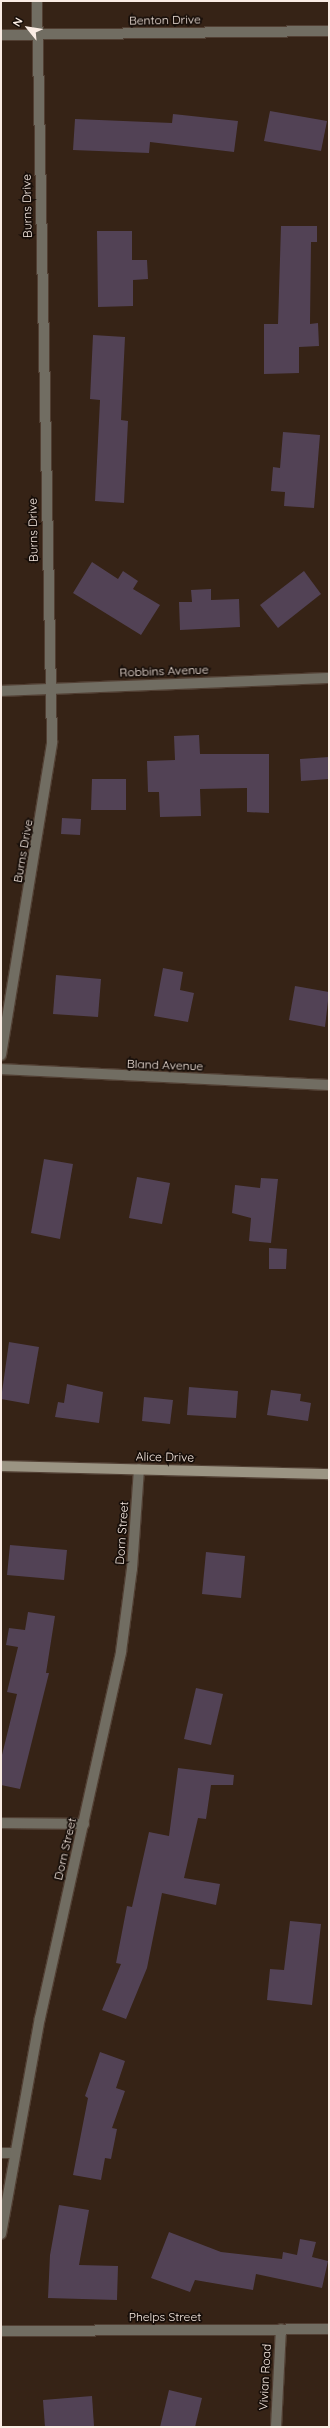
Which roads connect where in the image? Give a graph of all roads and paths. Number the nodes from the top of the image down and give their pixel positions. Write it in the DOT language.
graph roads {
  1 [pos="37,1"];
  2 [pos="329,31"];
  3 [pos="1,35"];
  4 [pos="38,35"];
  5 [pos="329,678"];
  6 [pos="51,689"];
  7 [pos="1,691"];
  8 [pos="1,1055"];
  9 [pos="1,1069"];
  10 [pos="329,1085"];
  11 [pos="1,1466"];
  12 [pos="139,1469"];
  13 [pos="329,1474"];
  14 [pos="1,1823"];
  15 [pos="84,1824"];
  16 [pos="1,2153"];
  17 [pos="14,2153"];
  18 [pos="1,2234"];
  19 [pos="281,2329"];
  20 [pos="329,2329"];
  21 [pos="1,2331"];
  22 [pos="276,2427"];
  1 -- 4 [label="street, Burns Drive"];
  2 -- 4 [label="street, Benton Drive"];
  3 -- 4 [label="street, Benton Drive"];
  4 -- 6 [label="street, Burns Drive"];
  5 -- 6 [label="street, Robbins Avenue"];
  6 -- 7 [label="street, Robbins Avenue"];
  6 -- 8 [label="street, Burns Drive"];
  9 -- 10 [label="street, Bland Avenue"];
  11 -- 12 [label="main road, Alice Drive"];
  12 -- 13 [label="main road, Alice Drive"];
  12 -- 15 [label="street, Dorn Street"];
  14 -- 15 [label="street"];
  15 -- 17 [label="street, Dorn Street"];
  16 -- 17 [label="street"];
  17 -- 18 [label="street, Dorn Street"];
  19 -- 20 [label="street, Phelps Street"];
  19 -- 21 [label="street, Phelps Street"];
  19 -- 22 [label="street, Vivian Road"];
}
